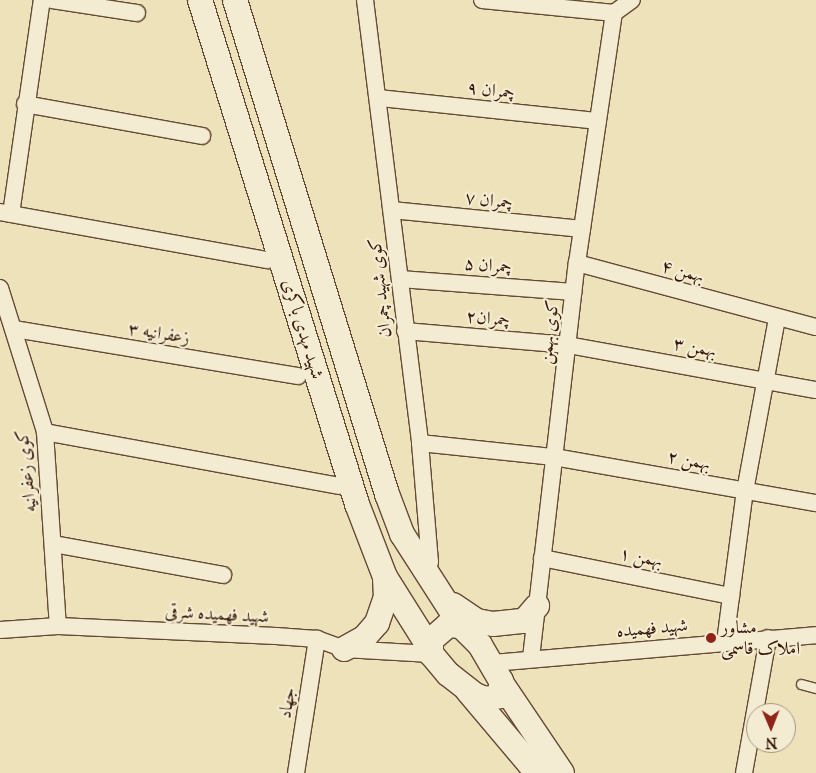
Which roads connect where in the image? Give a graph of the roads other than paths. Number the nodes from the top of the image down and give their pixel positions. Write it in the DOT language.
graph roads {
  1 [pos="42,0"];
  2 [pos="52,0"];
  3 [pos="200,0"];
  4 [pos="235,0"];
  5 [pos="365,0"];
  6 [pos="482,0"];
  7 [pos="632,0"];
  8 [pos="614,12"];
  9 [pos="137,13"];
  10 [pos="379,98"];
  11 [pos="25,104"];
  12 [pos="598,122"];
  13 [pos="202,136"];
  14 [pos="392,210"];
  15 [pos="6,213"];
  16 [pos="582,229"];
  17 [pos="268,260"];
  18 [pos="577,263"];
  19 [pos="400,279"];
  20 [pos="0,288"];
  21 [pos="574,292"];
  22 [pos="778,318"];
  23 [pos="816,327"];
  24 [pos="14,329"];
  25 [pos="405,331"];
  26 [pos="568,345"];
  27 [pos="298,376"];
  28 [pos="766,380"];
  29 [pos="816,390"];
  30 [pos="45,432"];
  31 [pos="420,443"];
  32 [pos="554,457"];
  33 [pos="339,486"];
  34 [pos="745,491"];
  35 [pos="816,503"];
  36 [pos="54,544"];
  37 [pos="542,558"];
  38 [pos="420,566"];
  39 [pos="224,574"];
  40 [pos="385,577"];
  41 [pos="438,592"];
  42 [pos="731,596"];
  43 [pos="537,606"];
  44 [pos="58,626"];
  45 [pos="461,626"];
  46 [pos="0,630"];
  47 [pos="816,635"];
  48 [pos="768,638"];
  49 [pos="317,639"];
  50 [pos="725,642"];
  51 [pos="344,649"];
  52 [pos="430,650"];
  53 [pos="531,658"];
  54 [pos="497,673"];
  55 [pos="801,684"];
  56 [pos="816,688"];
  57 [pos="466,689"];
  58 [pos="296,773"];
  59 [pos="537,773"];
  60 [pos="562,773"];
  61 [pos="744,773"];
  1 -- 11 [label="street"];
  2 -- 9 [label="street"];
  3 -- 40 [label="main road, شهید مهدی باکری"];
  4 -- 38 [label="main road, شهید مهدی باکری"];
  5 -- 10 [label="street, کوی شهید چمران"];
  6 -- 8 [label="street"];
  7 -- 8 [label="street"];
  8 -- 12 [label="street, کوی بهمن"];
  10 -- 12 [label="street, چمران ۹"];
  10 -- 14 [label="street, کوی شهید چمران"];
  11 -- 13 [label="street"];
  11 -- 15 [label="street"];
  12 -- 16 [label="street, کوی بهمن"];
  14 -- 16 [label="street, چمران ۷"];
  14 -- 19 [label="street, کوی شهید چمران"];
  15 -- 17 [label="street"];
  16 -- 18 [label="street, کوی بهمن"];
  18 -- 21 [label="street, کوی بهمن"];
  18 -- 22 [label="street, بهمن ۴"];
  19 -- 21 [label="street, چمران ۵"];
  19 -- 25 [label="street, کوی شهید چمران"];
  20 -- 24 [label="street, کوی زعفرانیه"];
  21 -- 26 [label="street, کوی بهمن"];
  22 -- 23 [label="street, بهمن ۴"];
  22 -- 28 [label="street"];
  24 -- 27 [label="street, زعفرانیه ۳"];
  24 -- 30 [label="street, کوی زعفرانیه"];
  25 -- 26 [label="street, چمران۲"];
  25 -- 31 [label="street, کوی شهید چمران"];
  26 -- 28 [label="street, بهمن ۳"];
  26 -- 32 [label="street, کوی بهمن"];
  28 -- 29 [label="street, بهمن ۳"];
  28 -- 34 [label="street"];
  30 -- 33 [label="street"];
  30 -- 36 [label="street, کوی زعفرانیه"];
  31 -- 32 [label="street, بهمن ۲"];
  31 -- 38 [label="street, کوی شهید چمران"];
  32 -- 34 [label="street, بهمن ۲"];
  32 -- 37 [label="street, کوی بهمن"];
  34 -- 35 [label="street, بهمن ۲"];
  34 -- 42 [label="street"];
  36 -- 39 [label="street"];
  36 -- 44 [label="street, کوی زعفرانیه"];
  37 -- 42 [label="street, بهمن ۱"];
  37 -- 43 [label="street, کوی بهمن"];
  38 -- 41 [label="main road, شهید مهدی باکری"];
  40 -- 51 [label="main road"];
  40 -- 52 [label="main road, شهید مهدی باکری"];
  41 -- 43 [label="main road"];
  41 -- 45 [label="main road, شهید مهدی باکری"];
  42 -- 50 [label="street"];
  43 -- 53 [label="street, کوی بهمن"];
  44 -- 46 [label="street, شهید فهمیده شرقی"];
  44 -- 49 [label="street, شهید فهمیده شرقی"];
  45 -- 52 [label="main road"];
  45 -- 54 [label="main road, شهید مهدی باکری"];
  47 -- 48 [label="street, شهید فهمیده"];
  48 -- 50 [label="street, شهید فهمیده"];
  48 -- 61 [label="street"];
  49 -- 51 [label="street, شهید فهمیده شرقی"];
  49 -- 58 [label="street, جهاد"];
  50 -- 53 [label="street, شهید فهمیده"];
  51 -- 52 [label="street, شهید فهمیده شرقی"];
  52 -- 57 [label="main road, شهید مهدی باکری"];
  53 -- 54 [label="street, شهید فهمیده"];
  54 -- 57 [label="main road"];
  54 -- 60 [label="main road"];
  55 -- 56 [label="lane"];
  57 -- 59 [label="main road"];
}
